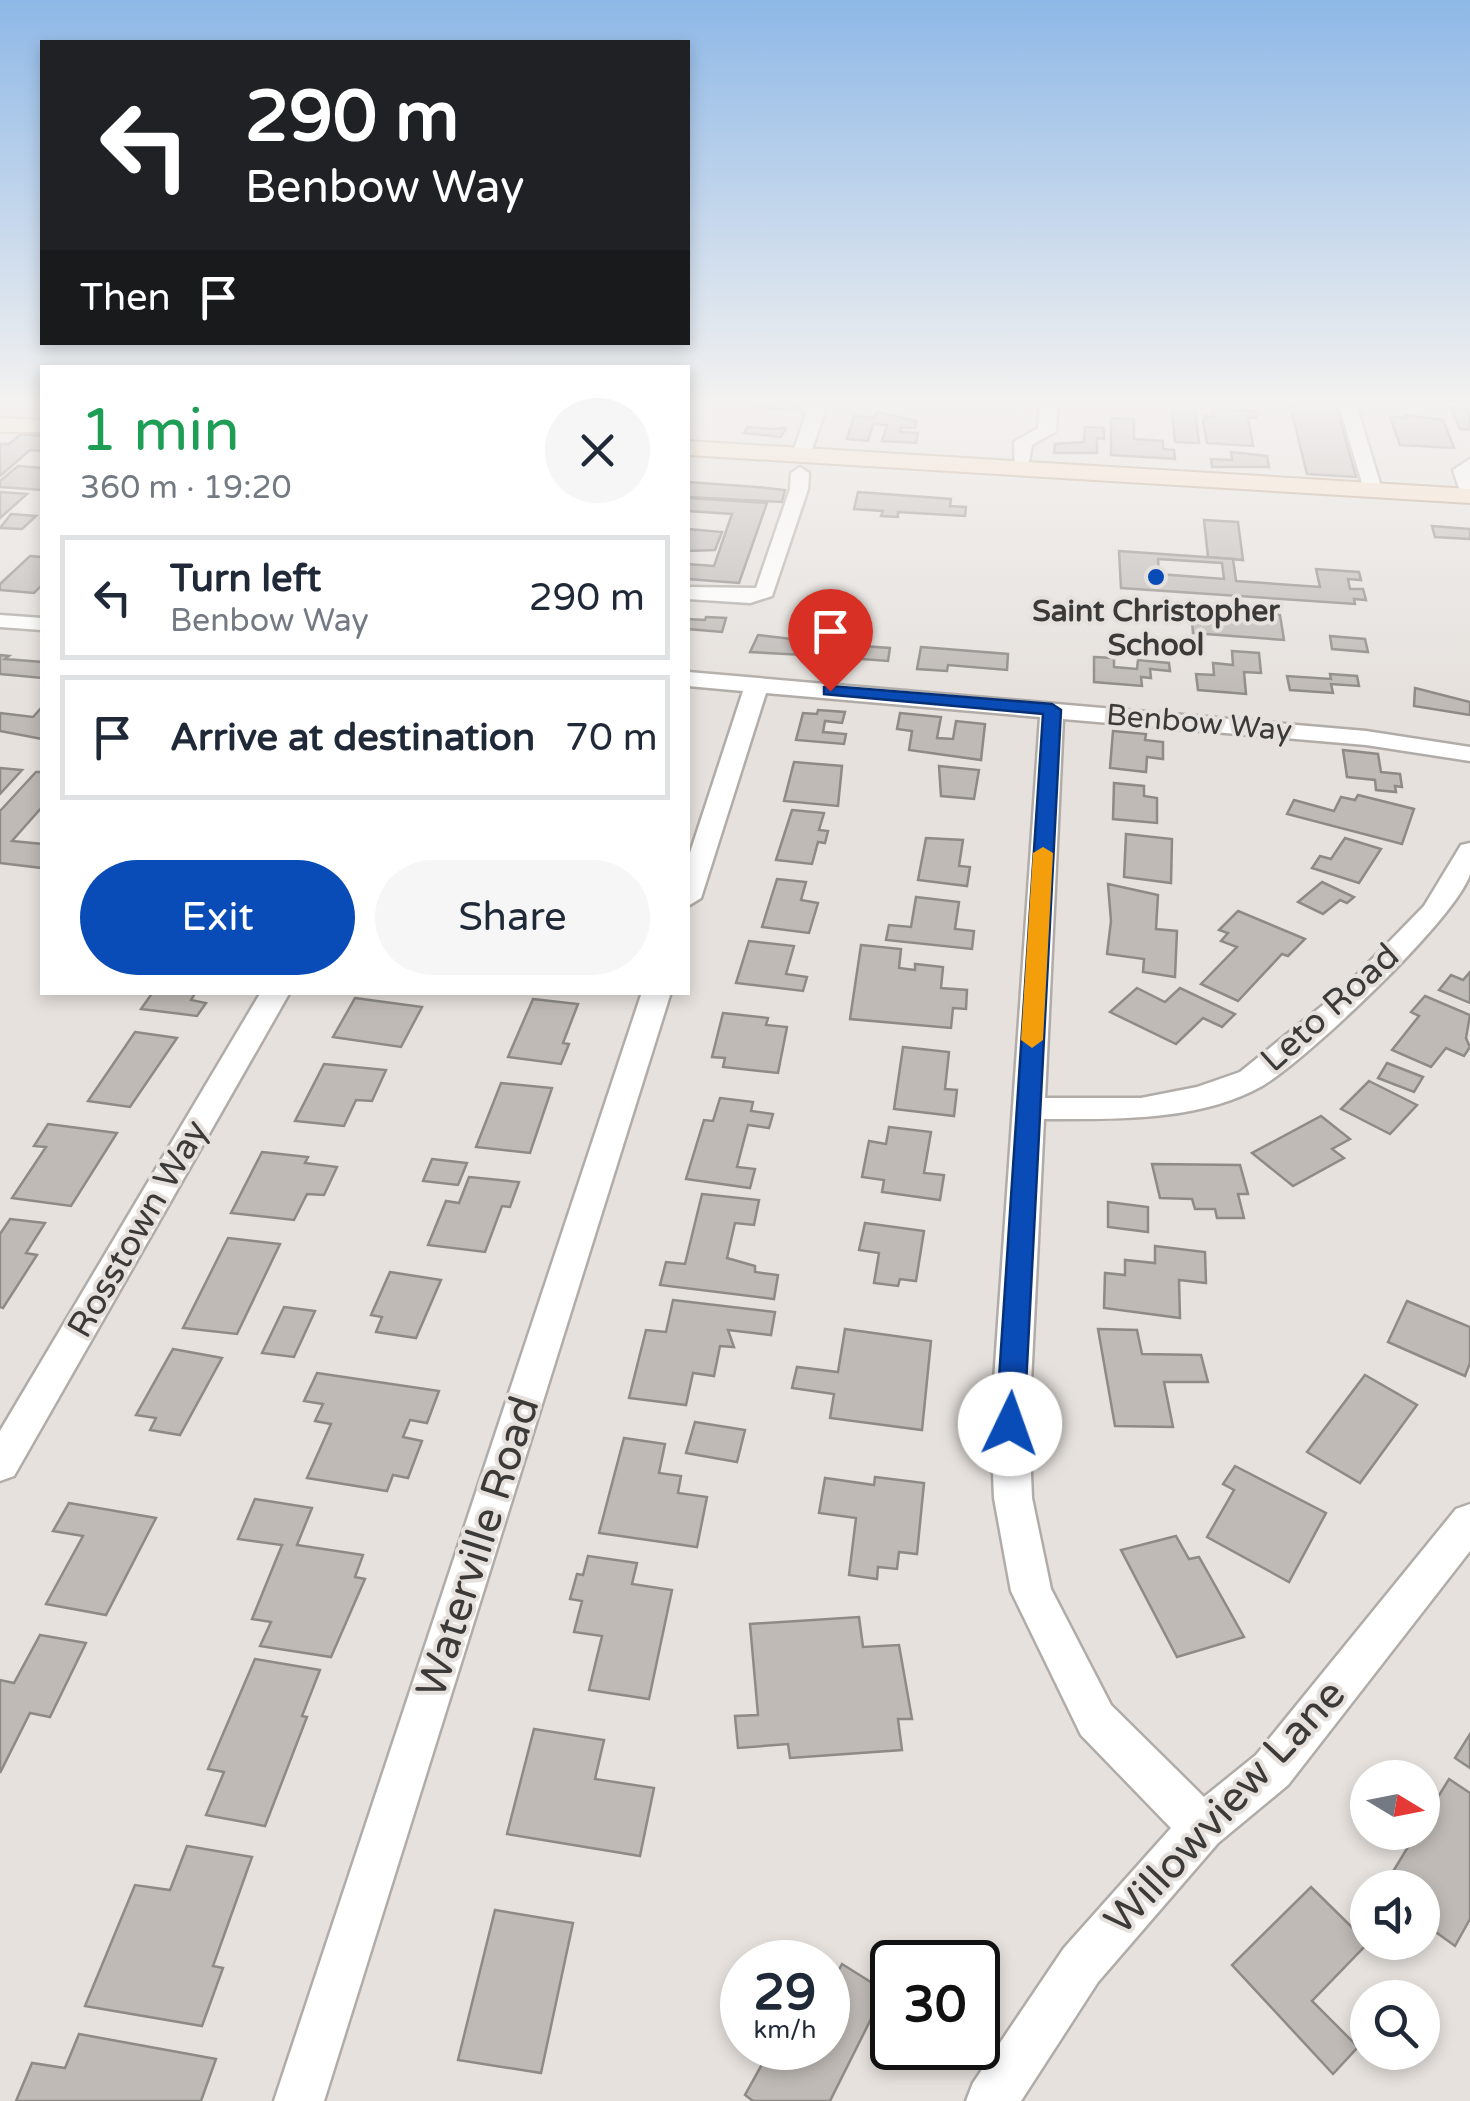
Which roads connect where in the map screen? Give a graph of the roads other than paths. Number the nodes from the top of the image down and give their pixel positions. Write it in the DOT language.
graph roads {
  1 [pos="795,499"];
  2 [pos="1342,499"];
  3 [pos="1470,513"];
  4 [pos="690,592"];
  5 [pos="0,621"];
  6 [pos="40,624"];
  7 [pos="690,679"];
  8 [pos="757,684"];
  9 [pos="1052,710"];
  10 [pos="1470,754"];
  11 [pos="1470,851"];
  12 [pos="690,892"];
  13 [pos="274,995"];
  14 [pos="656,995"];
  15 [pos="1028,1108"];
  16 [pos="0,1465"];
  17 [pos="1470,1520"];
  18 [pos="1202,1827"];
  19 [pos="299,2101"];
  20 [pos="991,2101"];
  1 -- 4 [label="street"];
  2 -- 3 [label="main road"];
  5 -- 6 [label="street"];
  7 -- 8 [label="street, Benbow Way"];
  8 -- 9 [label="street, Benbow Way"];
  8 -- 12 [label="street"];
  9 -- 10 [label="street, Benbow Way"];
  9 -- 15 [label="street"];
  11 -- 15 [label="street, Leto Road"];
  13 -- 16 [label="street, Rosstown Way"];
  14 -- 19 [label="street, Waterville Road"];
  15 -- 18 [label="street"];
  17 -- 18 [label="street, Willowview Lane"];
  18 -- 20 [label="street, Willowview Lane"];
}
